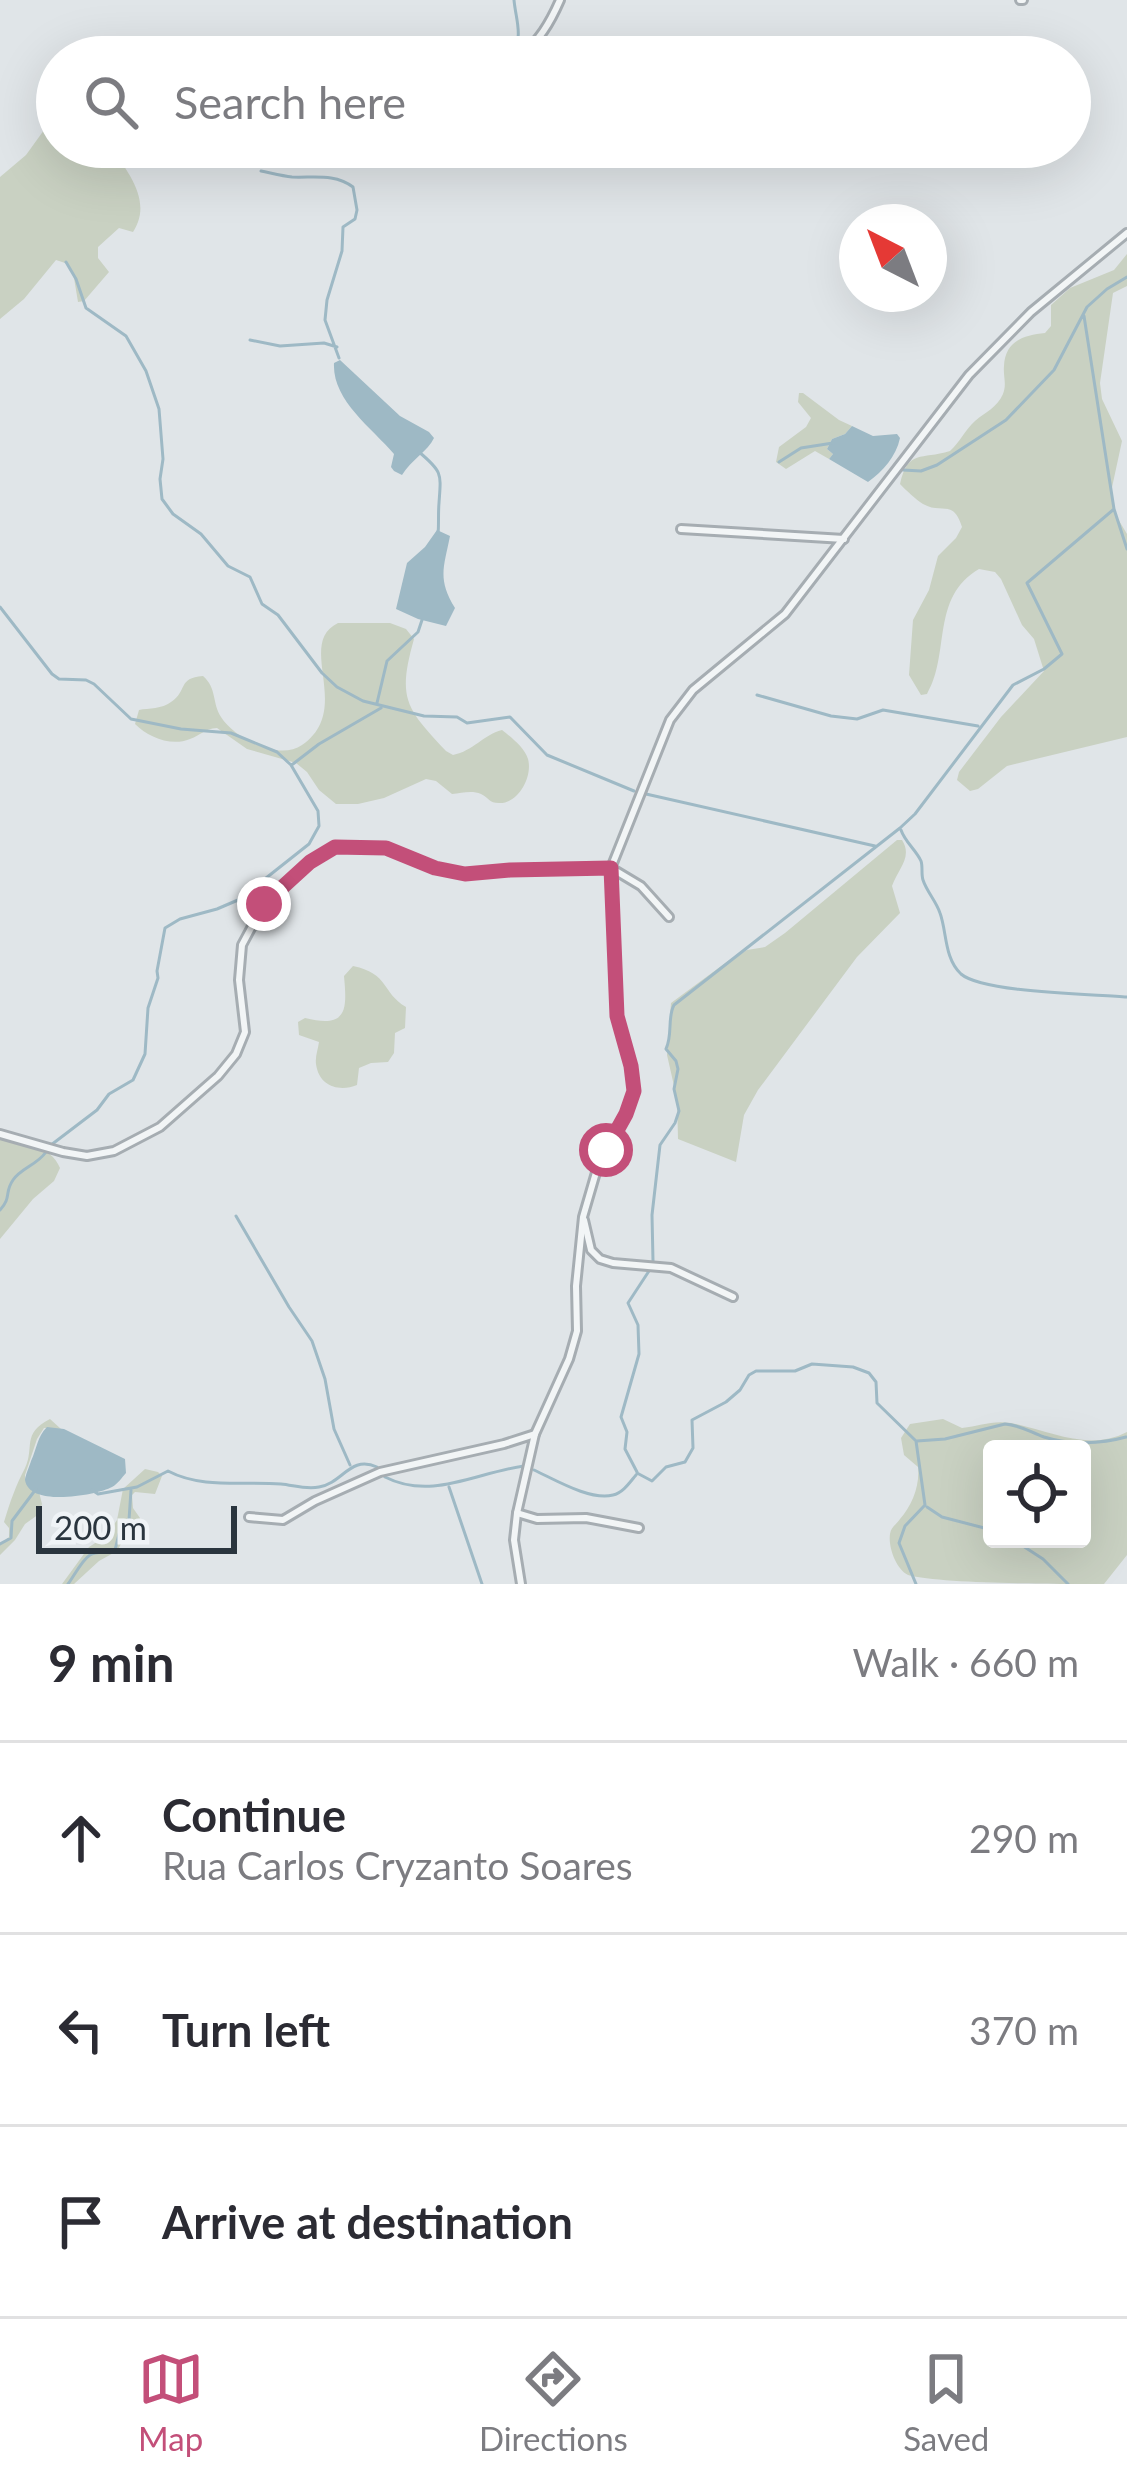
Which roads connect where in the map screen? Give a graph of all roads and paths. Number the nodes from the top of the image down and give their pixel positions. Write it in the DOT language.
graph roads {
  1 [pos="560,0"];
  2 [pos="540,36"];
  3 [pos="1127,233"];
  4 [pos="681,529"];
  5 [pos="844,539"];
  6 [pos="611,868"];
  7 [pos="669,917"];
  8 [pos="0,1134"];
  9 [pos="583,1217"];
  10 [pos="734,1298"];
  11 [pos="535,1434"];
  12 [pos="517,1513"];
  13 [pos="249,1516"];
  14 [pos="640,1528"];
  15 [pos="521,1584"];
  1 -- 2 [label="street"];
  3 -- 5 [label="street"];
  4 -- 5 [label="street"];
  5 -- 6 [label="street"];
  6 -- 7 [label="street"];
  6 -- 8 [label="street"];
  6 -- 9 [label="street"];
  9 -- 10 [label="street"];
  9 -- 11 [label="street"];
  11 -- 12 [label="street"];
  11 -- 13 [label="street"];
  12 -- 14 [label="street"];
  12 -- 15 [label="street"];
}
